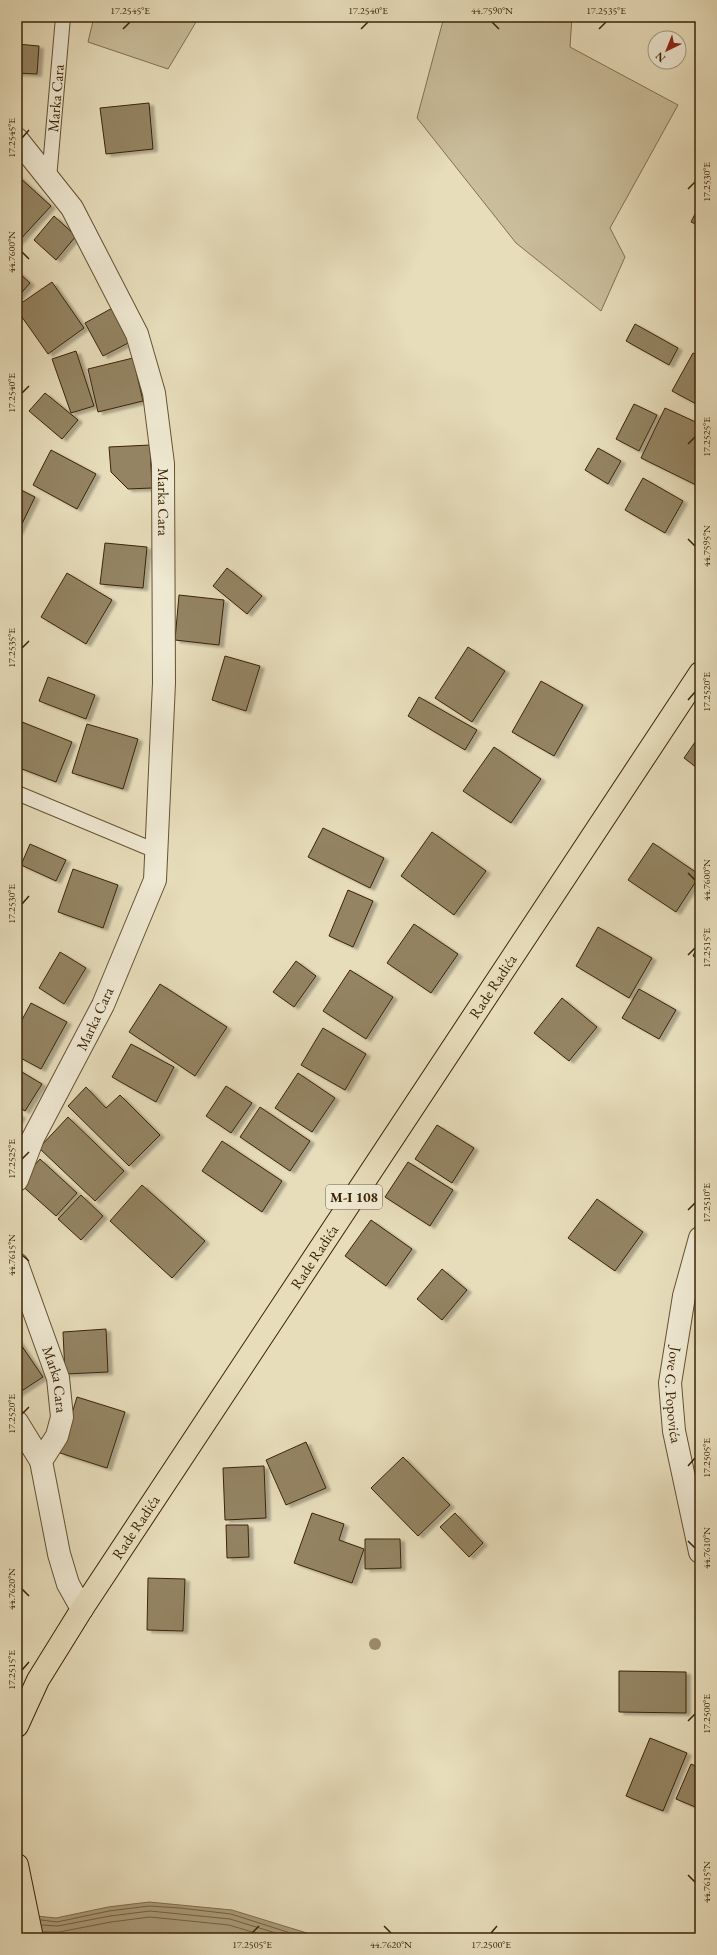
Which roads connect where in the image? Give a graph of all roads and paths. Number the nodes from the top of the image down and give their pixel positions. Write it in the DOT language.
graph roads {
  1 [pos="63,17"];
  2 [pos="17,139"];
  3 [pos="48,179"];
  4 [pos="700,673"];
  5 [pos="17,793"];
  6 [pos="156,851"];
  7 [pos="17,1180"];
  8 [pos="700,1238"];
  9 [pos="17,1264"];
  10 [pos="17,1422"];
  11 [pos="41,1461"];
  12 [pos="700,1552"];
  13 [pos="82,1609"];
  14 [pos="17,1726"];
  15 [pos="19,1872"];
  16 [pos="32,1938"];
  1 -- 3 [label="lane, Marka Cara"];
  2 -- 3 [label="street, Marka Cara"];
  3 -- 6 [label="street, Marka Cara"];
  4 -- 13 [label="main road, Rade Radića / M-I 108"];
  5 -- 6 [label="lane"];
  6 -- 7 [label="street, Marka Cara"];
  8 -- 12 [label="street, Jove G. Popovića"];
  9 -- 11 [label="street, Marka Cara"];
  10 -- 11 [label="street"];
  11 -- 13 [label="street"];
  13 -- 14 [label="main road, Rade Radića / M-I 108"];
  15 -- 16 [label="main road"];
}
